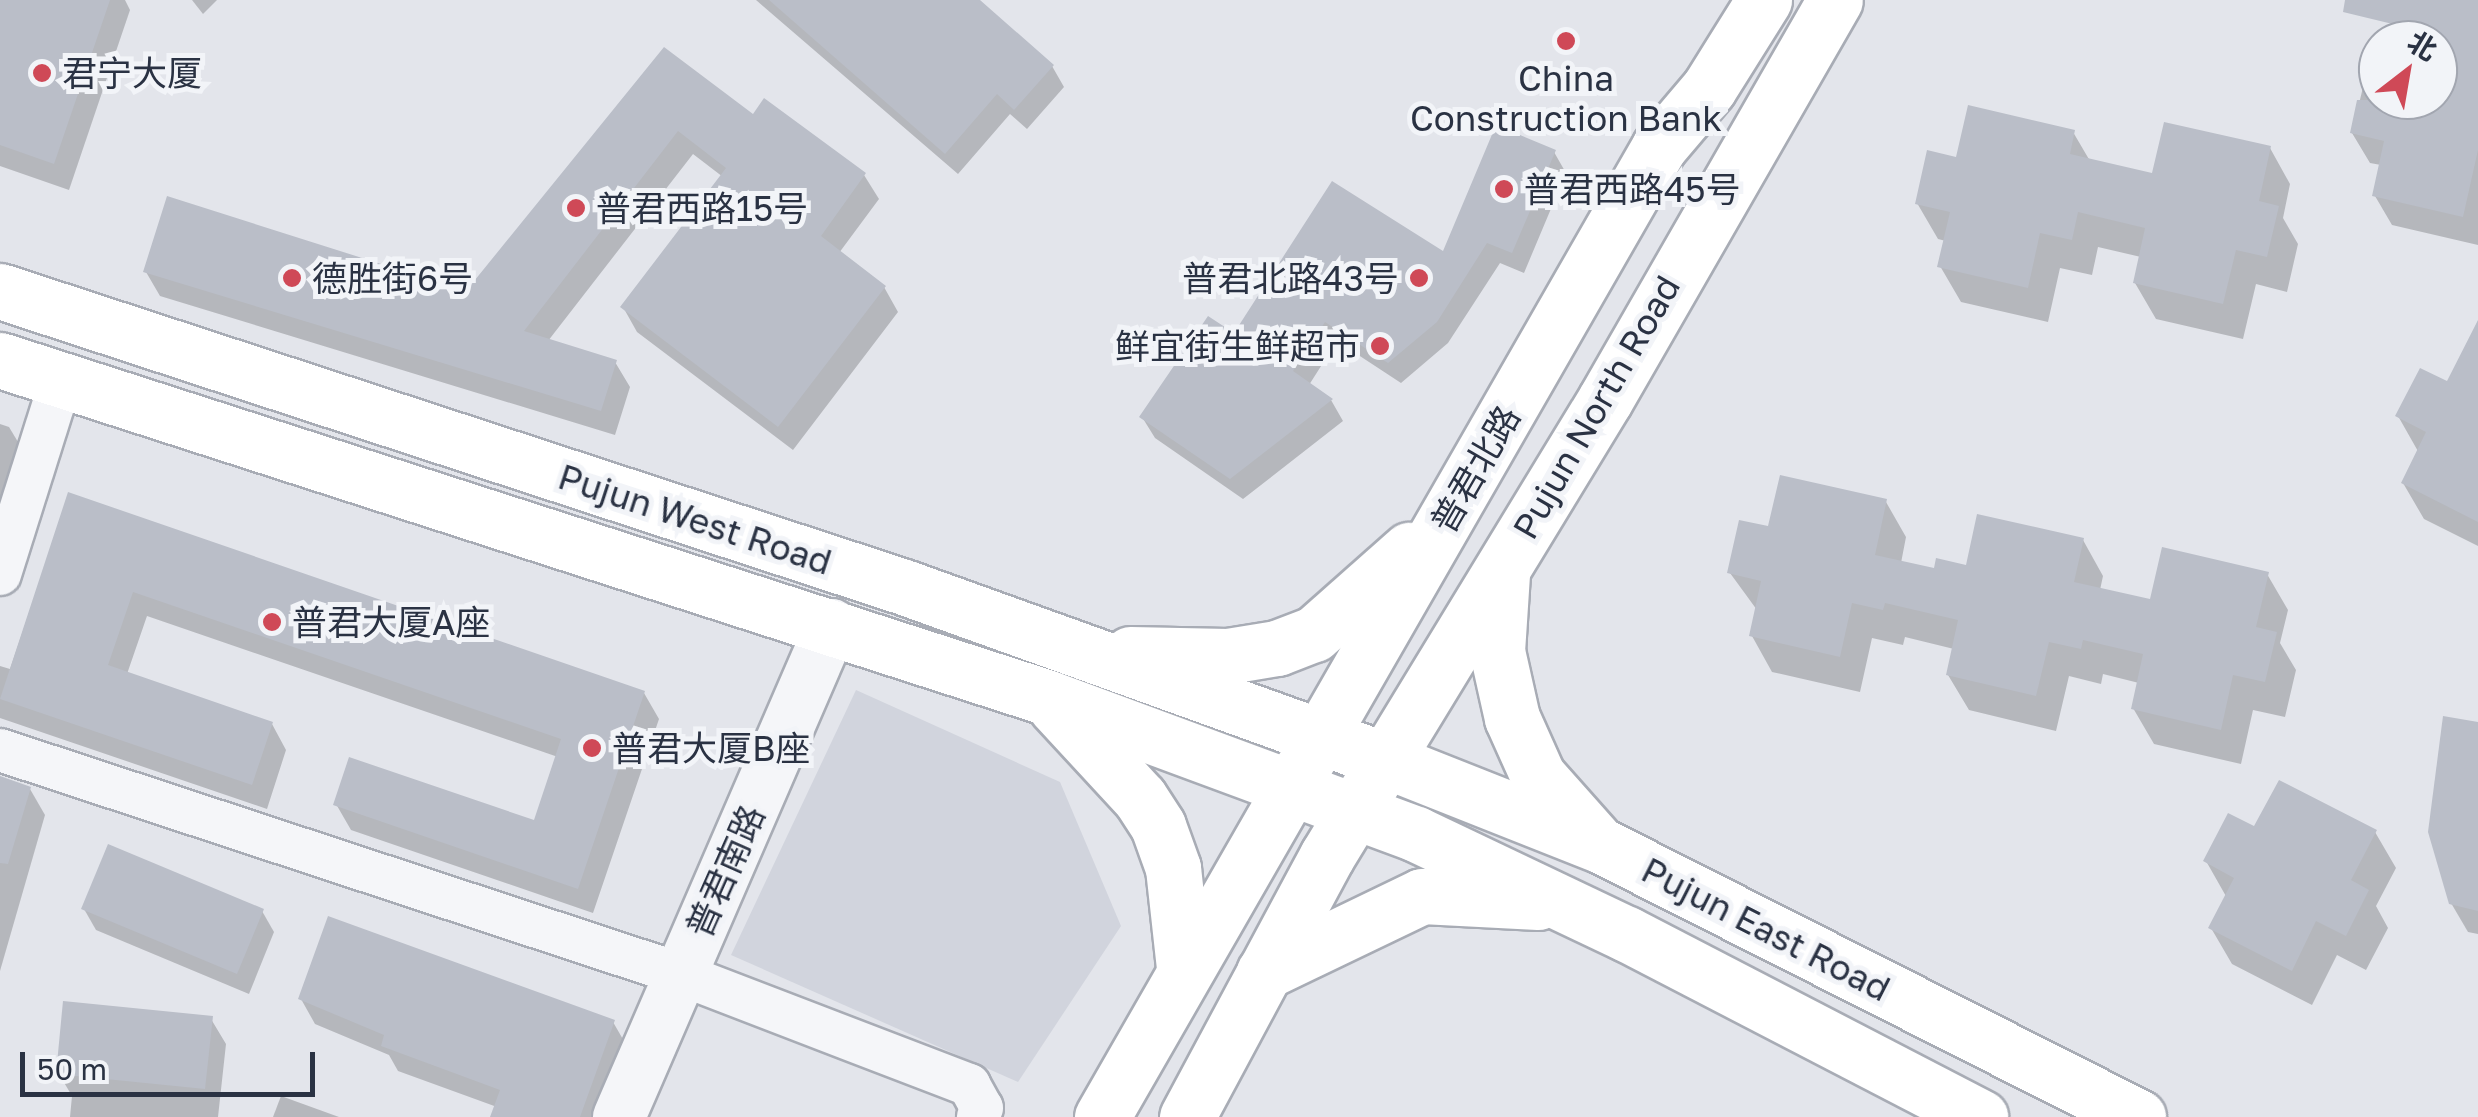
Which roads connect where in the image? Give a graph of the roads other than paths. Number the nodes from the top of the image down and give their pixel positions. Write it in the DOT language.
graph roads {
  1 [pos="1764,0"];
  2 [pos="1836,0"];
  3 [pos="0,291"];
  4 [pos="0,360"];
  5 [pos="61,380"];
  6 [pos="1449,516"];
  7 [pos="1502,571"];
  8 [pos="0,574"];
  9 [pos="832,625"];
  10 [pos="1059,675"];
  11 [pos="1318,736"];
  12 [pos="0,750"];
  13 [pos="1385,760"];
  14 [pos="1289,788"];
  15 [pos="1355,812"];
  16 [pos="1600,845"];
  17 [pos="1564,903"];
  18 [pos="1184,968"];
  19 [pos="1264,972"];
  20 [pos="680,974"];
  21 [pos="619,1117"];
  22 [pos="978,1117"];
  23 [pos="1102,1117"];
  24 [pos="1187,1117"];
  25 [pos="1980,1117"];
  26 [pos="2138,1117"];
  1 -- 6 [label="main road, Pujun North Road"];
  2 -- 7 [label="main road, Pujun North Road"];
  3 -- 10 [label="main road, Pujun West Road"];
  4 -- 5 [label="main road, Pujun West Road"];
  5 -- 8 [label="street"];
  5 -- 9 [label="main road, Pujun West Road"];
  6 -- 10 [label="main road"];
  6 -- 11 [label="main road, 普君北路"];
  7 -- 13 [label="main road, Pujun North Road"];
  7 -- 16 [label="main road"];
  9 -- 10 [label="main road, Pujun West Road"];
  9 -- 20 [label="street, 普君南路"];
  10 -- 11 [label="main road, Pujun West Road"];
  10 -- 14 [label="main road, Pujun West Road"];
  10 -- 18 [label="main road"];
  11 -- 13 [label="main road, Pujun West Road"];
  11 -- 14 [label="main road, 普君北路"];
  12 -- 20 [label="street"];
  13 -- 15 [label="main road, Pujun North Road"];
  13 -- 16 [label="main road, Pujun East Road"];
  14 -- 15 [label="main road, Pujun West Road"];
  14 -- 18 [label="main road"];
  15 -- 17 [label="main road, Pujun East Road"];
  15 -- 19 [label="main road"];
  16 -- 26 [label="main road, Pujun East Road"];
  17 -- 19 [label="main road"];
  17 -- 25 [label="main road, Pujun East Road"];
  18 -- 23 [label="main road"];
  19 -- 24 [label="main road"];
  20 -- 21 [label="street, 普君南路"];
  20 -- 22 [label="street"];
}
